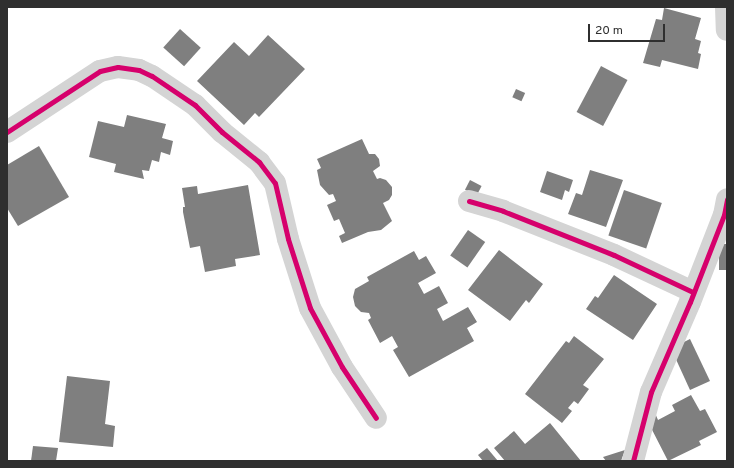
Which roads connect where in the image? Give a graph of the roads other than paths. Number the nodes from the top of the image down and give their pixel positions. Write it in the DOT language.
graph roads {
  1 [pos="726,7"];
  2 [pos="727,30"];
  3 [pos="7,132"];
  4 [pos="727,199"];
  5 [pos="469,201"];
  6 [pos="693,292"];
  7 [pos="376,418"];
  8 [pos="633,461"];
  1 -- 2 [label="street"];
  3 -- 7 [label="street"];
  4 -- 6 [label="street"];
  5 -- 6 [label="street"];
  6 -- 8 [label="street"];
}
